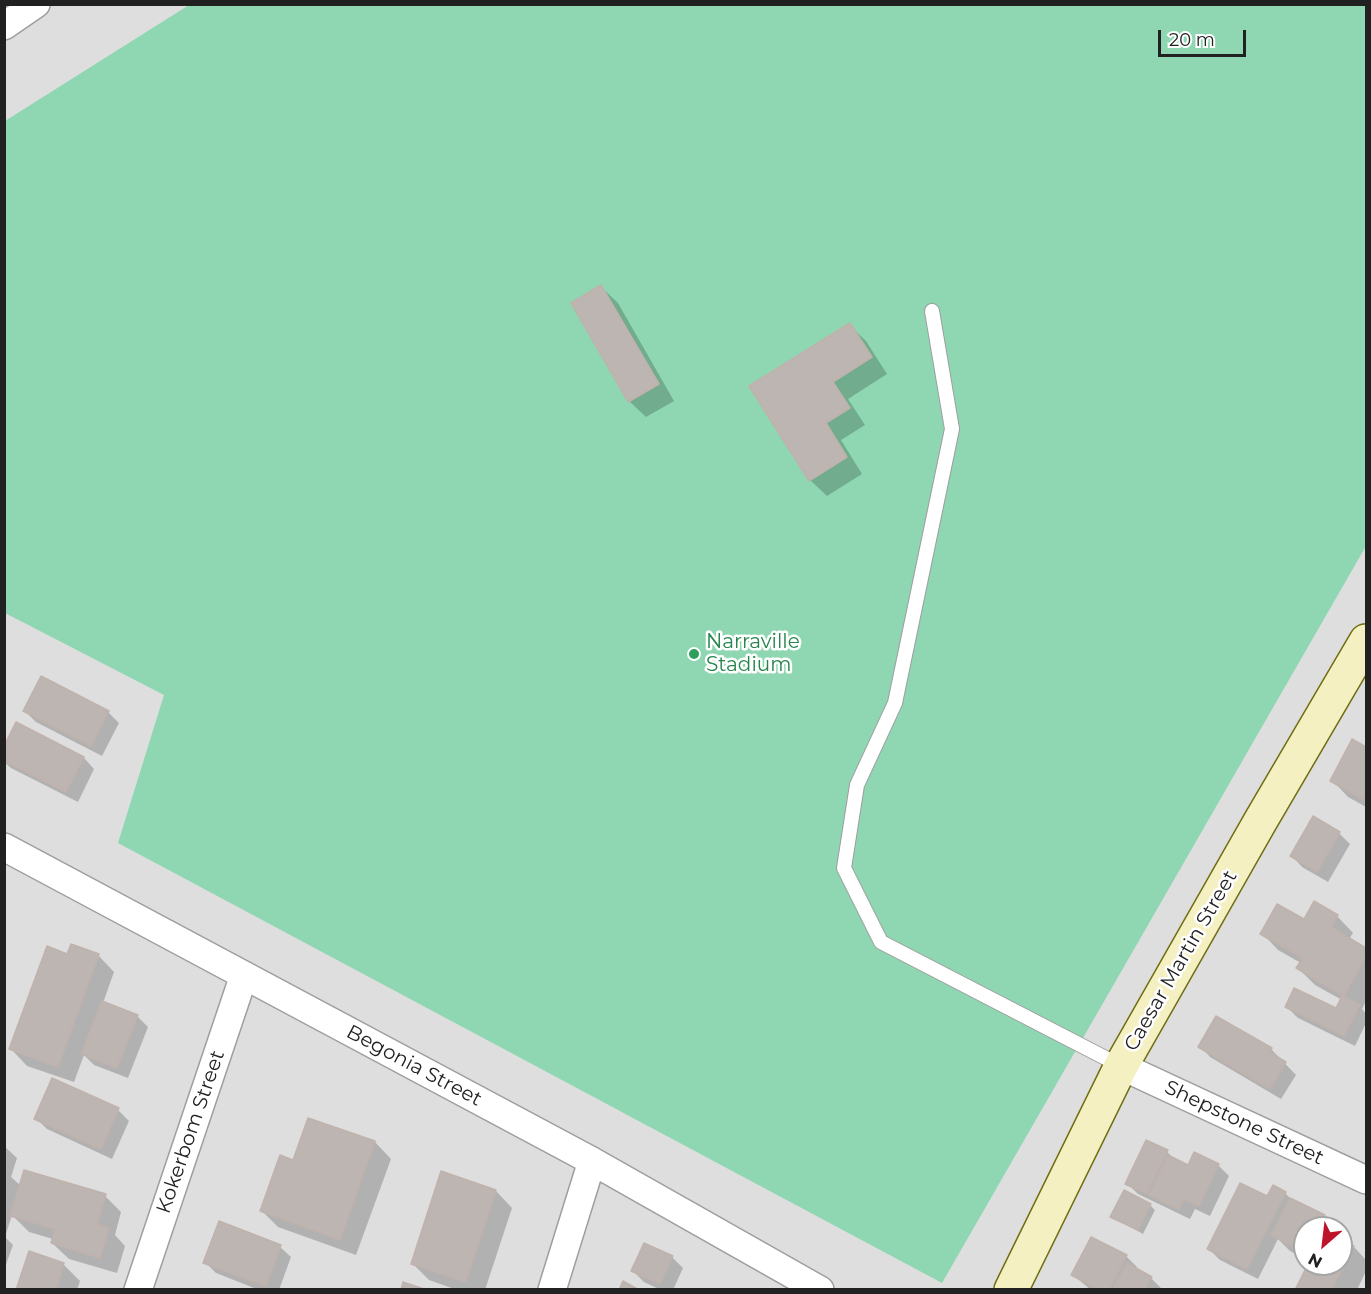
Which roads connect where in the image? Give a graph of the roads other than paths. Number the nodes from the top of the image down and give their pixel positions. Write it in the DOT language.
graph roads {
  1 [pos="36,4"];
  2 [pos="4,26"];
  3 [pos="932,310"];
  4 [pos="1366,641"];
  5 [pos="4,847"];
  6 [pos="244,975"];
  7 [pos="1121,1066"];
  8 [pos="592,1161"];
  9 [pos="1366,1180"];
  10 [pos="138,1290"];
  11 [pos="552,1290"];
  12 [pos="820,1290"];
  13 [pos="1011,1290"];
  1 -- 2 [label="street"];
  3 -- 7 [label="lane"];
  4 -- 7 [label="street, Caesar Martin Street"];
  5 -- 6 [label="street, Begonia Street"];
  6 -- 8 [label="street, Begonia Street"];
  6 -- 10 [label="street, Kokerbom Street"];
  7 -- 9 [label="street, Shepstone Street"];
  7 -- 13 [label="street, Caesar Martin Street"];
  8 -- 11 [label="street"];
  8 -- 12 [label="street, Begonia Street"];
}
